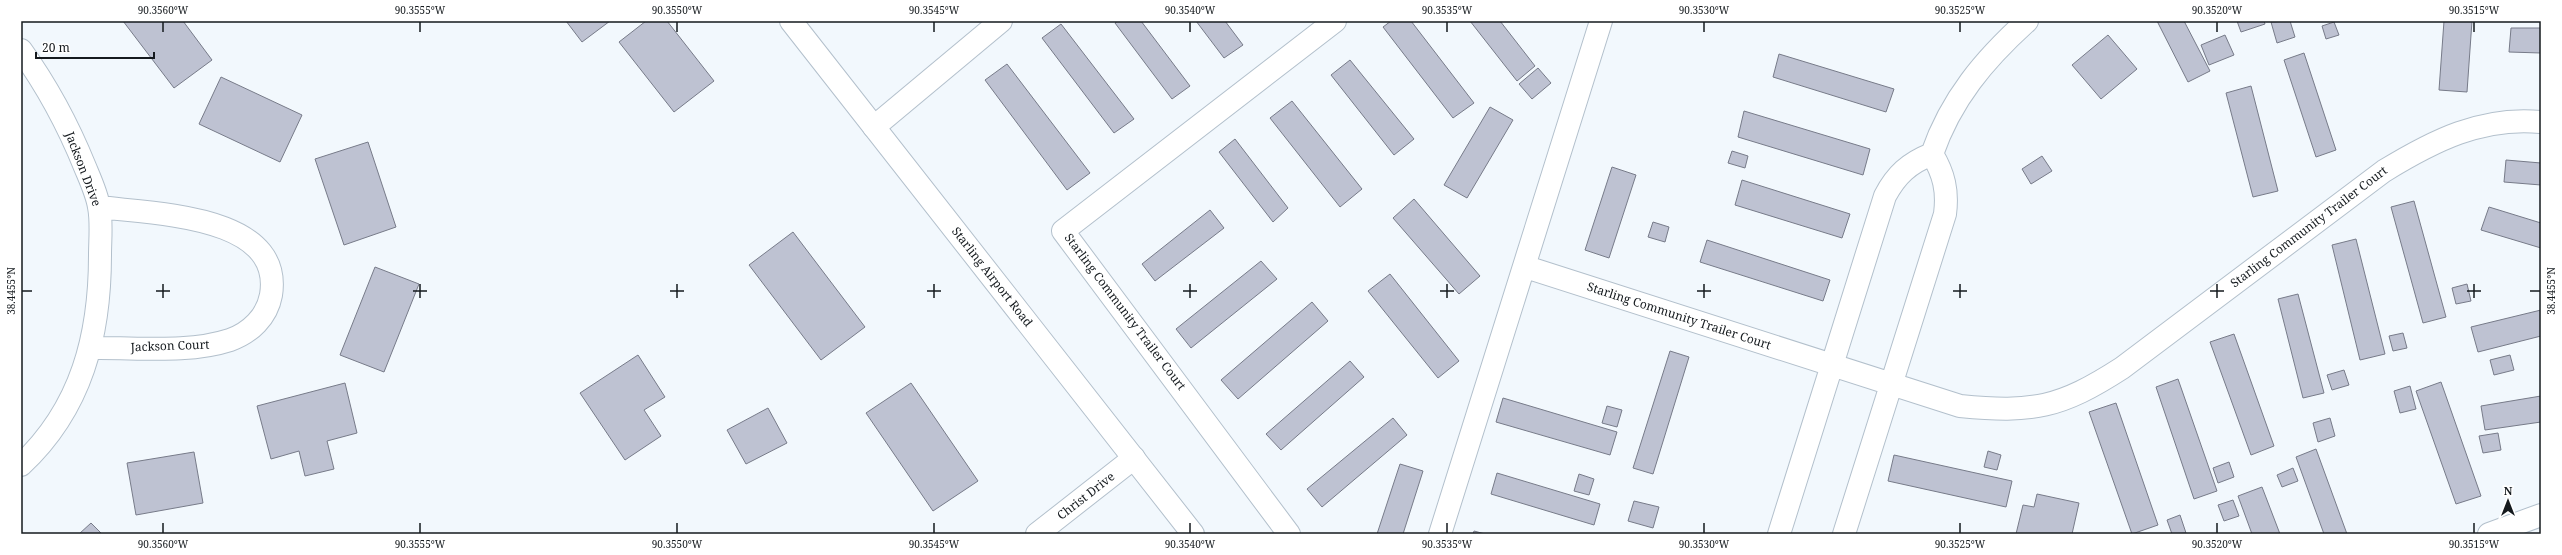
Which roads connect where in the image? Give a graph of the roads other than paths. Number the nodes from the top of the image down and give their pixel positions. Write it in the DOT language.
graph roads {
  1 [pos="791,21"];
  2 [pos="999,21"];
  3 [pos="1335,21"];
  4 [pos="1602,21"];
  5 [pos="2026,21"];
  6 [pos="21,50"];
  7 [pos="2541,122"];
  8 [pos="874,127"];
  9 [pos="1932,154"];
  10 [pos="99,206"];
  11 [pos="1526,267"];
  12 [pos="92,348"];
  13 [pos="1832,365"];
  14 [pos="1891,384"];
  15 [pos="1134,458"];
  16 [pos="21,464"];
  17 [pos="2541,515"];
  18 [pos="1037,534"];
  19 [pos="1193,534"];
  20 [pos="1289,534"];
  21 [pos="1440,534"];
  22 [pos="1779,534"];
  23 [pos="1844,534"];
  24 [pos="2489,534"];
  1 -- 8 [label="street, Starling Airport Road"];
  2 -- 8 [label="street"];
  3 -- 20 [label="street, Starling Community Trailer Court"];
  4 -- 11 [label="street"];
  5 -- 9 [label="street"];
  6 -- 10 [label="street, Jackson Drive"];
  7 -- 14 [label="street, Starling Community Trailer Court"];
  8 -- 15 [label="street, Starling Airport Road"];
  9 -- 13 [label="street"];
  9 -- 14 [label="street"];
  10 -- 12 [label="street, Jackson Drive"];
  10 -- 12 [label="street, Jackson Court"];
  11 -- 13 [label="street, Starling Community Trailer Court"];
  11 -- 21 [label="street"];
  12 -- 16 [label="street, Jackson Drive"];
  13 -- 14 [label="street, Starling Community Trailer Court"];
  13 -- 22 [label="street"];
  14 -- 23 [label="street"];
  15 -- 18 [label="street, Christ Drive"];
  15 -- 19 [label="street, Starling Airport Road"];
  17 -- 24 [label="street"];
}
